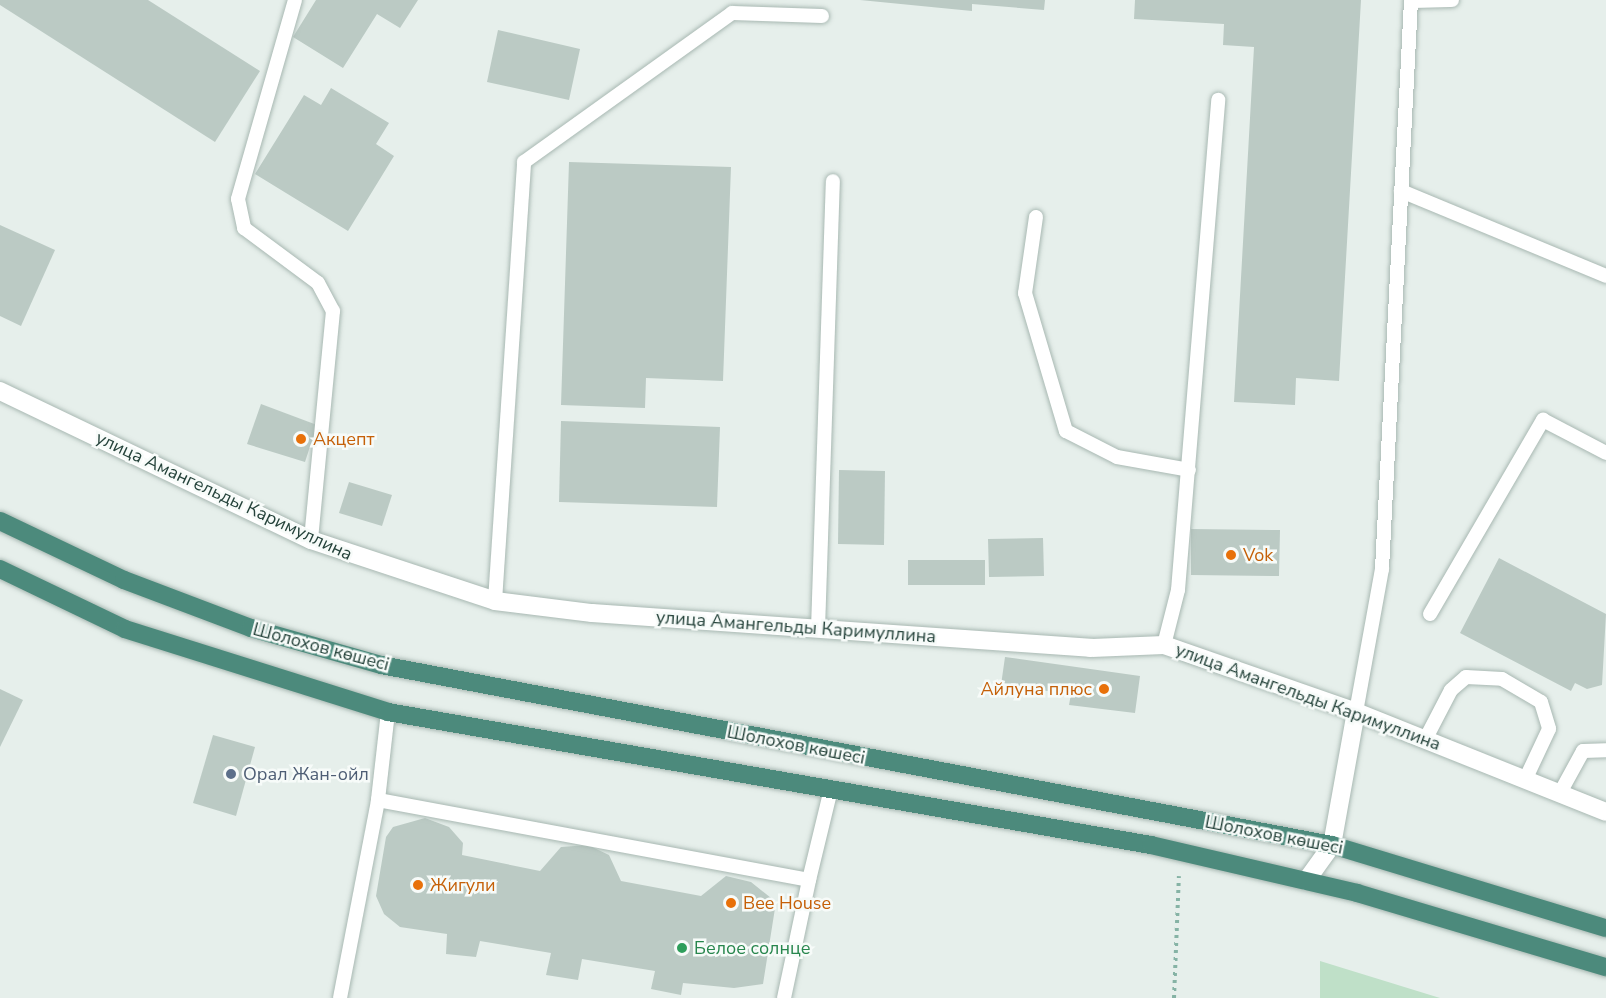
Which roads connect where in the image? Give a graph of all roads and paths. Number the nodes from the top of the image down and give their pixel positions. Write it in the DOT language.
graph roads {
  1 [pos="295,0"];
  2 [pos="1452,0"];
  3 [pos="1411,1"];
  4 [pos="822,16"];
  5 [pos="1218,100"];
  6 [pos="833,181"];
  7 [pos="1401,191"];
  8 [pos="1036,218"];
  9 [pos="1606,276"];
  10 [pos="0,391"];
  11 [pos="1606,453"];
  12 [pos="1189,470"];
  13 [pos="0,521"];
  14 [pos="310,540"];
  15 [pos="0,569"];
  16 [pos="495,601"];
  17 [pos="1430,614"];
  18 [pos="818,629"];
  19 [pos="1164,645"];
  20 [pos="388,712"];
  21 [pos="1356,712"];
  22 [pos="1425,740"];
  23 [pos="1606,750"];
  24 [pos="1525,780"];
  25 [pos="830,793"];
  26 [pos="1560,793"];
  27 [pos="378,800"];
  28 [pos="1606,812"];
  29 [pos="1332,845"];
  30 [pos="1179,852"];
  31 [pos="809,880"];
  32 [pos="1306,881"];
  33 [pos="1606,928"];
  34 [pos="1606,967"];
  35 [pos="340,998"];
  36 [pos="784,998"];
  37 [pos="1174,998"];
  1 -- 14 [label="lane"];
  2 -- 3 [label="lane"];
  3 -- 7 [label="lane"];
  4 -- 16 [label="lane"];
  5 -- 12 [label="lane"];
  6 -- 18 [label="lane"];
  7 -- 9 [label="lane"];
  7 -- 21 [label="lane"];
  8 -- 12 [label="lane"];
  10 -- 14 [label="street, улица Амангельды Каримуллина"];
  11 -- 17 [label="lane"];
  12 -- 19 [label="lane"];
  13 -- 29 [label="highway, Шолохов көшесі"];
  14 -- 16 [label="street, улица Амангельды Каримуллина"];
  15 -- 20 [label="highway, Шолохов көшесі"];
  16 -- 18 [label="street, улица Амангельды Каримуллина"];
  18 -- 19 [label="street, улица Амангельды Каримуллина"];
  19 -- 21 [label="street, улица Амангельды Каримуллина"];
  20 -- 25 [label="highway, Шолохов көшесі"];
  20 -- 27 [label="lane"];
  21 -- 22 [label="street, улица Амангельды Каримуллина"];
  21 -- 29 [label="street"];
  22 -- 24 [label="street, улица Амангельды Каримуллина"];
  22 -- 24 [label="lane"];
  23 -- 26 [label="lane"];
  24 -- 26 [label="street, улица Амангельды Каримуллина"];
  25 -- 30 [label="highway, Шолохов көшесі"];
  25 -- 31 [label="lane"];
  26 -- 28 [label="street, улица Амангельды Каримуллина"];
  27 -- 31 [label="lane"];
  27 -- 35 [label="lane"];
  29 -- 32 [label="street"];
  29 -- 33 [label="highway, Шолохов көшесі"];
  30 -- 32 [label="highway, Шолохов көшесі"];
  30 -- 37 [label="path"];
  31 -- 36 [label="lane"];
  32 -- 34 [label="highway, Шолохов көшесі"];
}
